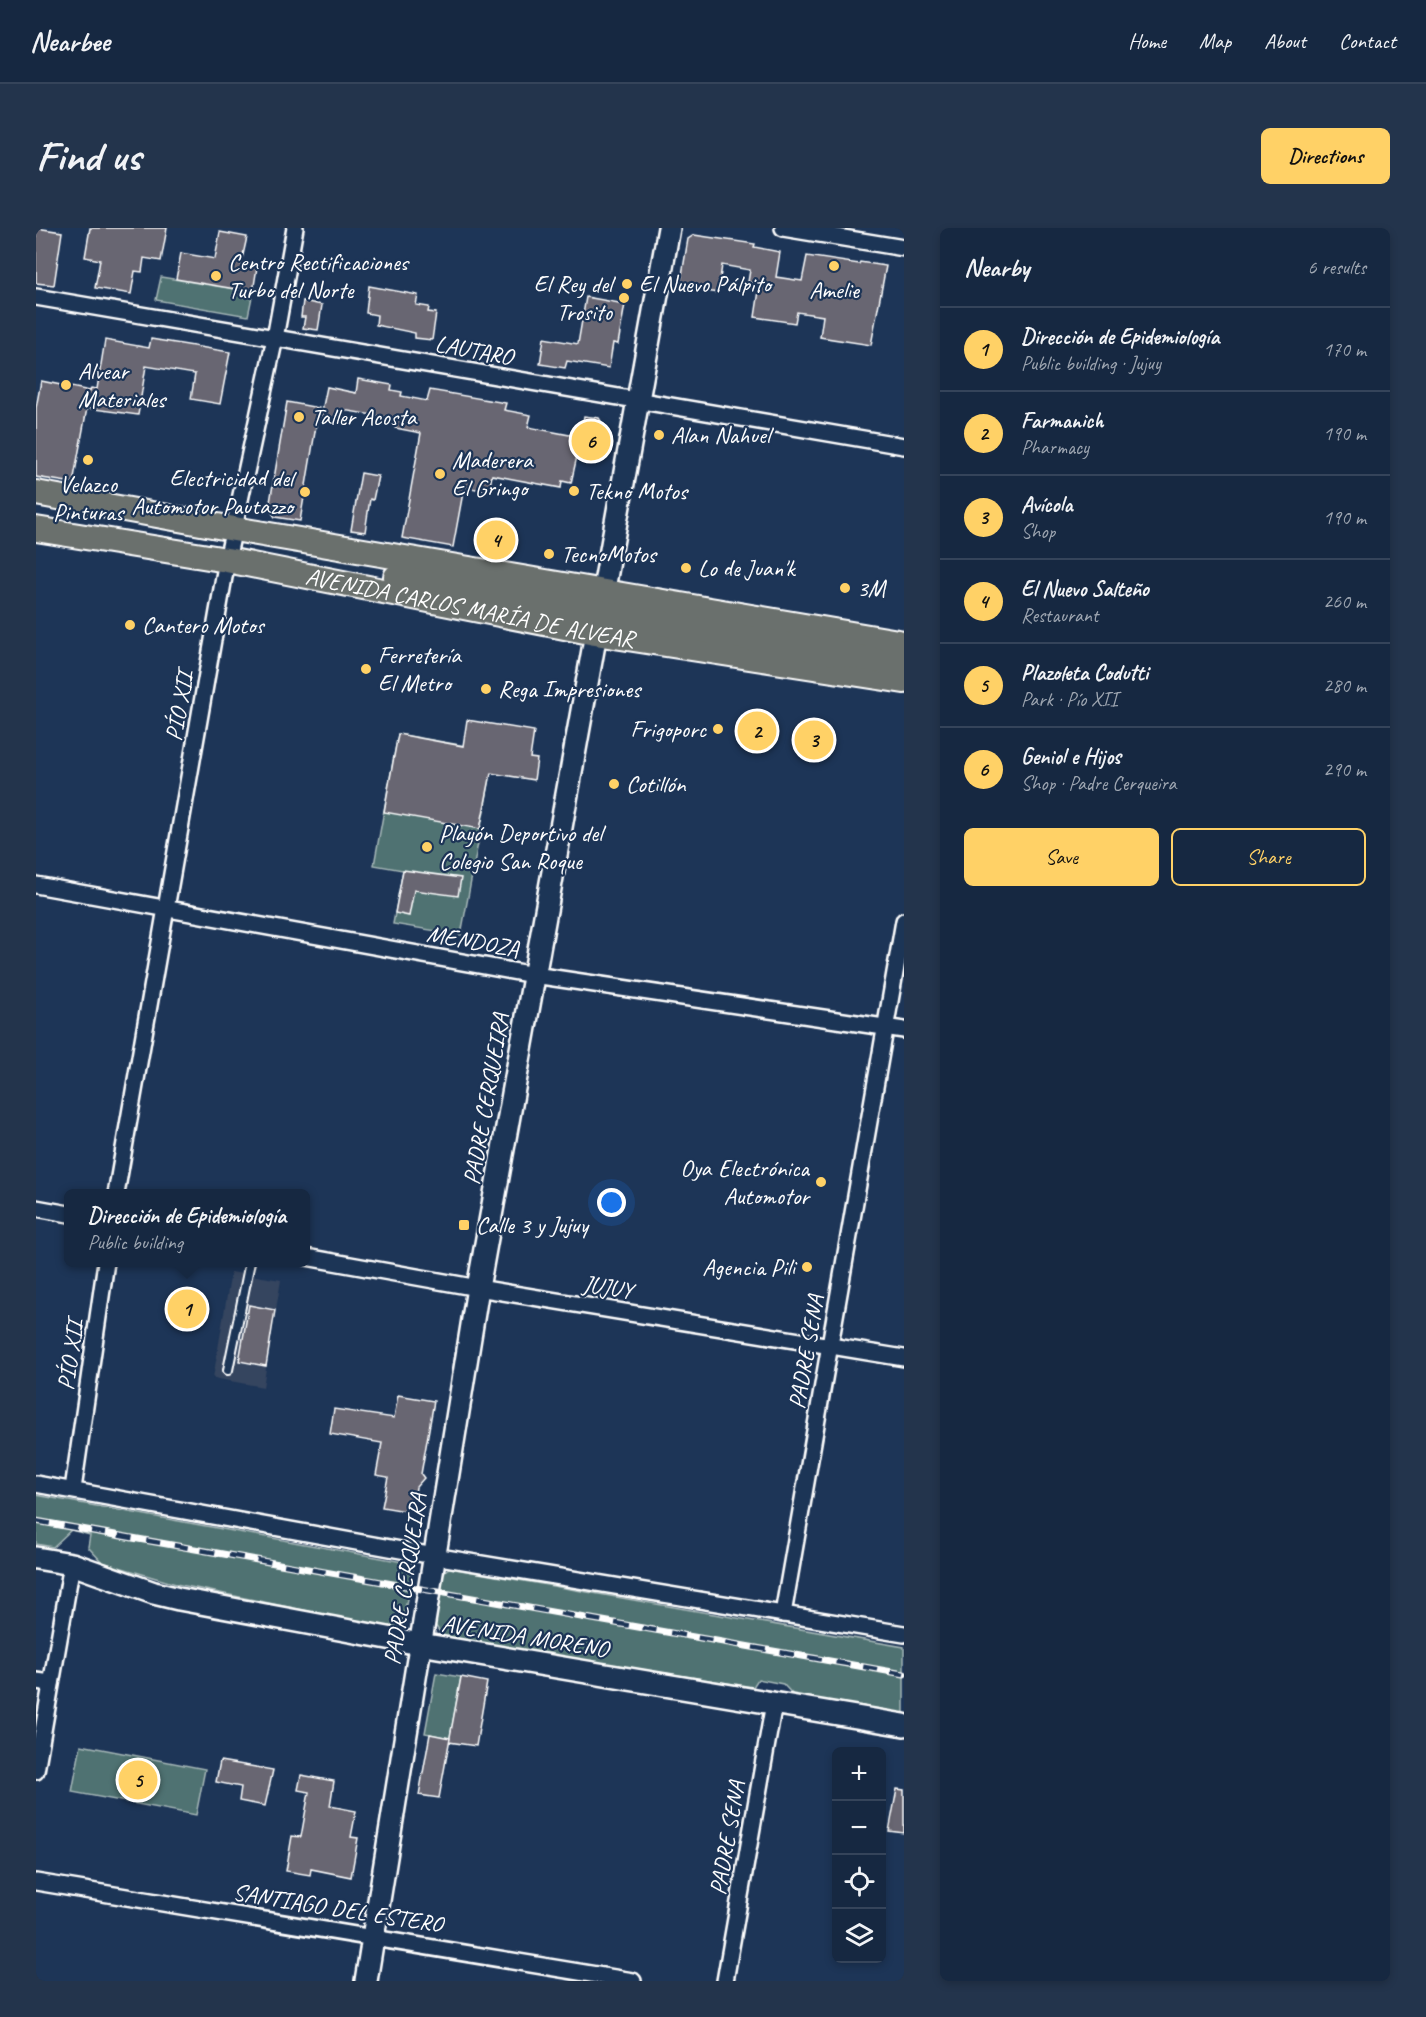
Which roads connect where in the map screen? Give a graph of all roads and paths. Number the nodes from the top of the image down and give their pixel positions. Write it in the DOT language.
graph roads {
  1 [pos="295,228"];
  2 [pos="669,228"];
  3 [pos="783,228"];
  4 [pos="904,248"];
  5 [pos="36,297"];
  6 [pos="275,338"];
  7 [pos="636,402"];
  8 [pos="904,446"];
  9 [pos="36,493"];
  10 [pos="36,513"];
  11 [pos="36,529"];
  12 [pos="230,546"];
  13 [pos="599,613"];
  14 [pos="904,643"];
  15 [pos="904,665"];
  16 [pos="904,681"];
  17 [pos="36,885"];
  18 [pos="166,907"];
  19 [pos="904,921"];
  20 [pos="534,975"];
  21 [pos="886,1026"];
  22 [pos="904,1030"];
  23 [pos="117,1189"];
  24 [pos="36,1208"];
  25 [pos="64,1213"];
  26 [pos="310,1258"];
  27 [pos="105,1267"];
  28 [pos="249,1267"];
  29 [pos="478,1288"];
  30 [pos="830,1346"];
  31 [pos="904,1358"];
  32 [pos="228,1370"];
  33 [pos="36,1484"];
  34 [pos="73,1489"];
  35 [pos="434,1556"];
  36 [pos="36,1558"];
  37 [pos="72,1564"];
  38 [pos="783,1614"];
  39 [pos="904,1634"];
  40 [pos="420,1644"];
  41 [pos="44,1682"];
  42 [pos="774,1703"];
  43 [pos="904,1725"];
  44 [pos="36,1771"];
  45 [pos="36,1882"];
  46 [pos="374,1937"];
  47 [pos="366,1981"];
  48 [pos="633,1981"];
  49 [pos="725,1981"];
  1 -- 6 [label="street, PÍO XII"];
  2 -- 7 [label="street, PADRE CERQUEIRA"];
  3 -- 4 [label="street"];
  5 -- 6 [label="street, LAUTARO"];
  6 -- 7 [label="street, LAUTARO"];
  6 -- 12 [label="street, PÍO XII"];
  7 -- 8 [label="street, LAUTARO"];
  7 -- 13 [label="street, PADRE CERQUEIRA"];
  9 -- 12 [label="main road, AVENIDA CARLOS MARÍA DE ALVEAR"];
  10 -- 12 [label="main road, AVENIDA CARLOS MARÍA DE ALVEAR"];
  11 -- 12 [label="main road, AVENIDA CARLOS MARÍA DE ALVEAR"];
  12 -- 13 [label="main road, AVENIDA CARLOS MARÍA DE ALVEAR"];
  12 -- 18 [label="street, PÍO XII"];
  13 -- 14 [label="main road, AVENIDA CARLOS MARÍA DE ALVEAR"];
  13 -- 15 [label="main road, AVENIDA CARLOS MARÍA DE ALVEAR"];
  13 -- 16 [label="main road, AVENIDA CARLOS MARÍA DE ALVEAR"];
  13 -- 20 [label="street, PADRE CERQUEIRA"];
  17 -- 18 [label="street, MENDOZA"];
  18 -- 20 [label="street, MENDOZA"];
  18 -- 23 [label="street, PÍO XII"];
  19 -- 21 [label="street, PADRE SENA"];
  20 -- 21 [label="street, MENDOZA"];
  20 -- 29 [label="street, PADRE CERQUEIRA"];
  21 -- 22 [label="street, MENDOZA"];
  21 -- 30 [label="street, PADRE SENA"];
  24 -- 25 [label="street"];
  26 -- 29 [label="street, JUJUY"];
  27 -- 34 [label="street, PÍO XII"];
  28 -- 32 [label="lane"];
  29 -- 30 [label="street, JUJUY"];
  29 -- 35 [label="street, PADRE CERQUEIRA"];
  30 -- 31 [label="street, JUJUY"];
  30 -- 38 [label="street, PADRE SENA"];
  33 -- 34 [label="street"];
  34 -- 35 [label="street"];
  35 -- 38 [label="street"];
  35 -- 40 [label="street, PADRE CERQUEIRA"];
  36 -- 37 [label="street, AVENIDA MORENO"];
  37 -- 40 [label="street, AVENIDA MORENO"];
  37 -- 41 [label="street"];
  38 -- 39 [label="street"];
  40 -- 42 [label="street, AVENIDA MORENO"];
  40 -- 46 [label="street, PADRE CERQUEIRA"];
  41 -- 44 [label="street"];
  42 -- 43 [label="street, AVENIDA MORENO"];
  42 -- 49 [label="street, PADRE SENA"];
  45 -- 46 [label="street, SANTIAGO DEL ESTERO"];
  46 -- 47 [label="street, PADRE CERQUEIRA"];
  46 -- 48 [label="street, SANTIAGO DEL ESTERO"];
}
